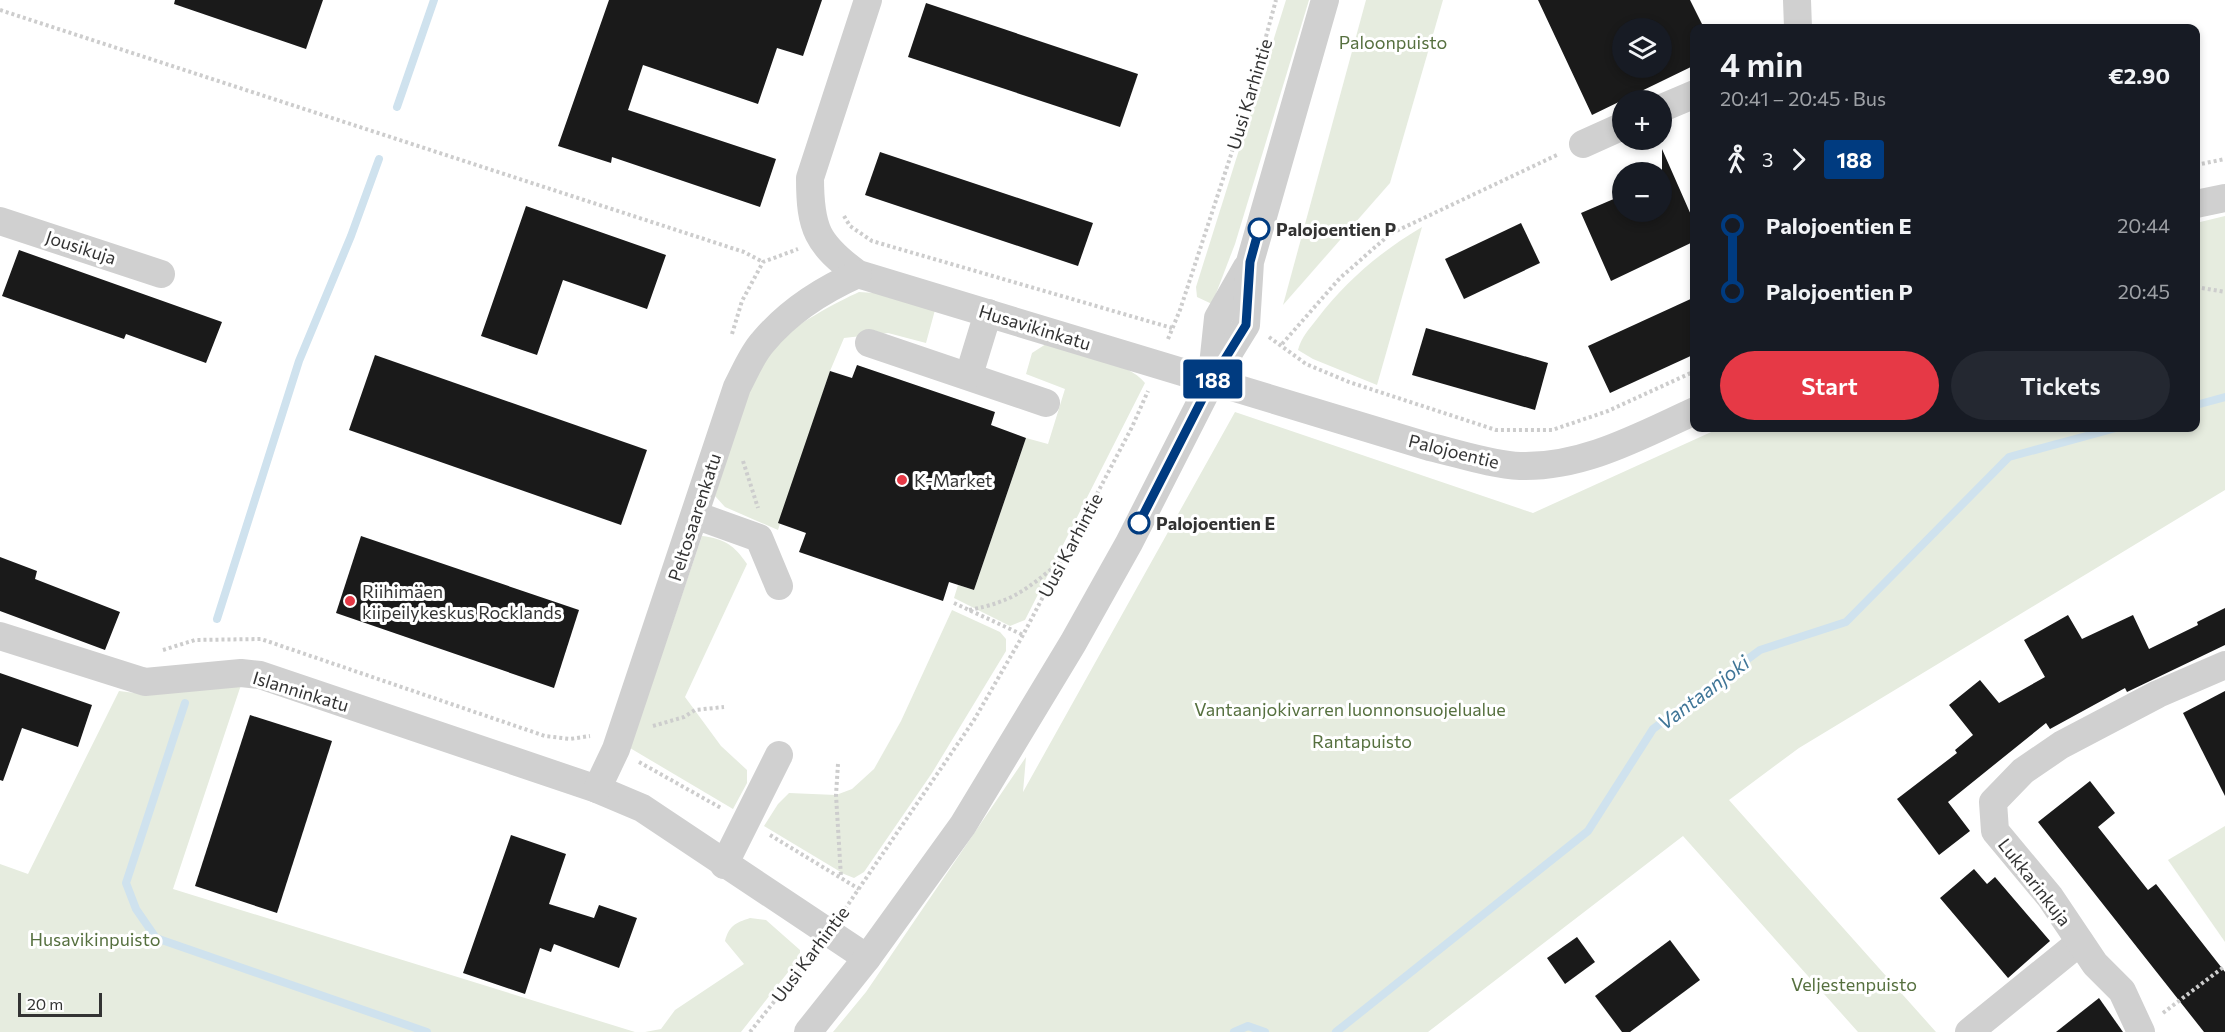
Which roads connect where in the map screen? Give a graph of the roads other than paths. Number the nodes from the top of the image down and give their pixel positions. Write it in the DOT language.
graph roads {
  1 [pos="868,0"];
  2 [pos="1326,0"];
  3 [pos="1797,0"];
  4 [pos="1798,24"];
  5 [pos="1690,96"];
  6 [pos="1672,104"];
  7 [pos="1612,131"];
  8 [pos="1583,144"];
  9 [pos="2225,198"];
  10 [pos="2200,203"];
  11 [pos="0,221"];
  12 [pos="1250,262"];
  13 [pos="161,274"];
  14 [pos="858,274"];
  15 [pos="988,313"];
  16 [pos="869,343"];
  17 [pos="969,375"];
  18 [pos="1212,380"];
  19 [pos="1046,403"];
  20 [pos="1690,413"];
  21 [pos="695,515"];
  22 [pos="779,586"];
  23 [pos="0,636"];
  24 [pos="2225,664"];
  25 [pos="779,755"];
  26 [pos="597,789"];
  27 [pos="724,865"];
  28 [pos="2080,942"];
  29 [pos="867,958"];
  30 [pos="2141,1031"];
  31 [pos="808,1032"];
  32 [pos="1969,1032"];
  1 -- 14 [label="street"];
  2 -- 12 [label="street"];
  3 -- 4 [label="street"];
  5 -- 6 [label="street"];
  7 -- 8 [label="street"];
  9 -- 10 [label="street"];
  11 -- 13 [label="street, Jousikuja"];
  12 -- 18 [label="street"];
  12 -- 18 [label="street"];
  14 -- 15 [label="street, Husavikinkatu"];
  14 -- 21 [label="street, Peltosaarenkatu"];
  15 -- 17 [label="street"];
  15 -- 18 [label="street, Husavikinkatu"];
  16 -- 17 [label="street"];
  17 -- 19 [label="street"];
  18 -- 20 [label="street, Palojoentie"];
  18 -- 29 [label="street"];
  21 -- 22 [label="street"];
  21 -- 26 [label="street, Peltosaarenkatu"];
  23 -- 26 [label="street, Islanninkatu"];
  24 -- 28 [label="street, Lukkarinkuja"];
  25 -- 27 [label="street"];
  26 -- 27 [label="street"];
  27 -- 29 [label="street"];
  28 -- 30 [label="street, Lukkarinkuja"];
  28 -- 32 [label="street"];
  29 -- 31 [label="street"];
}
